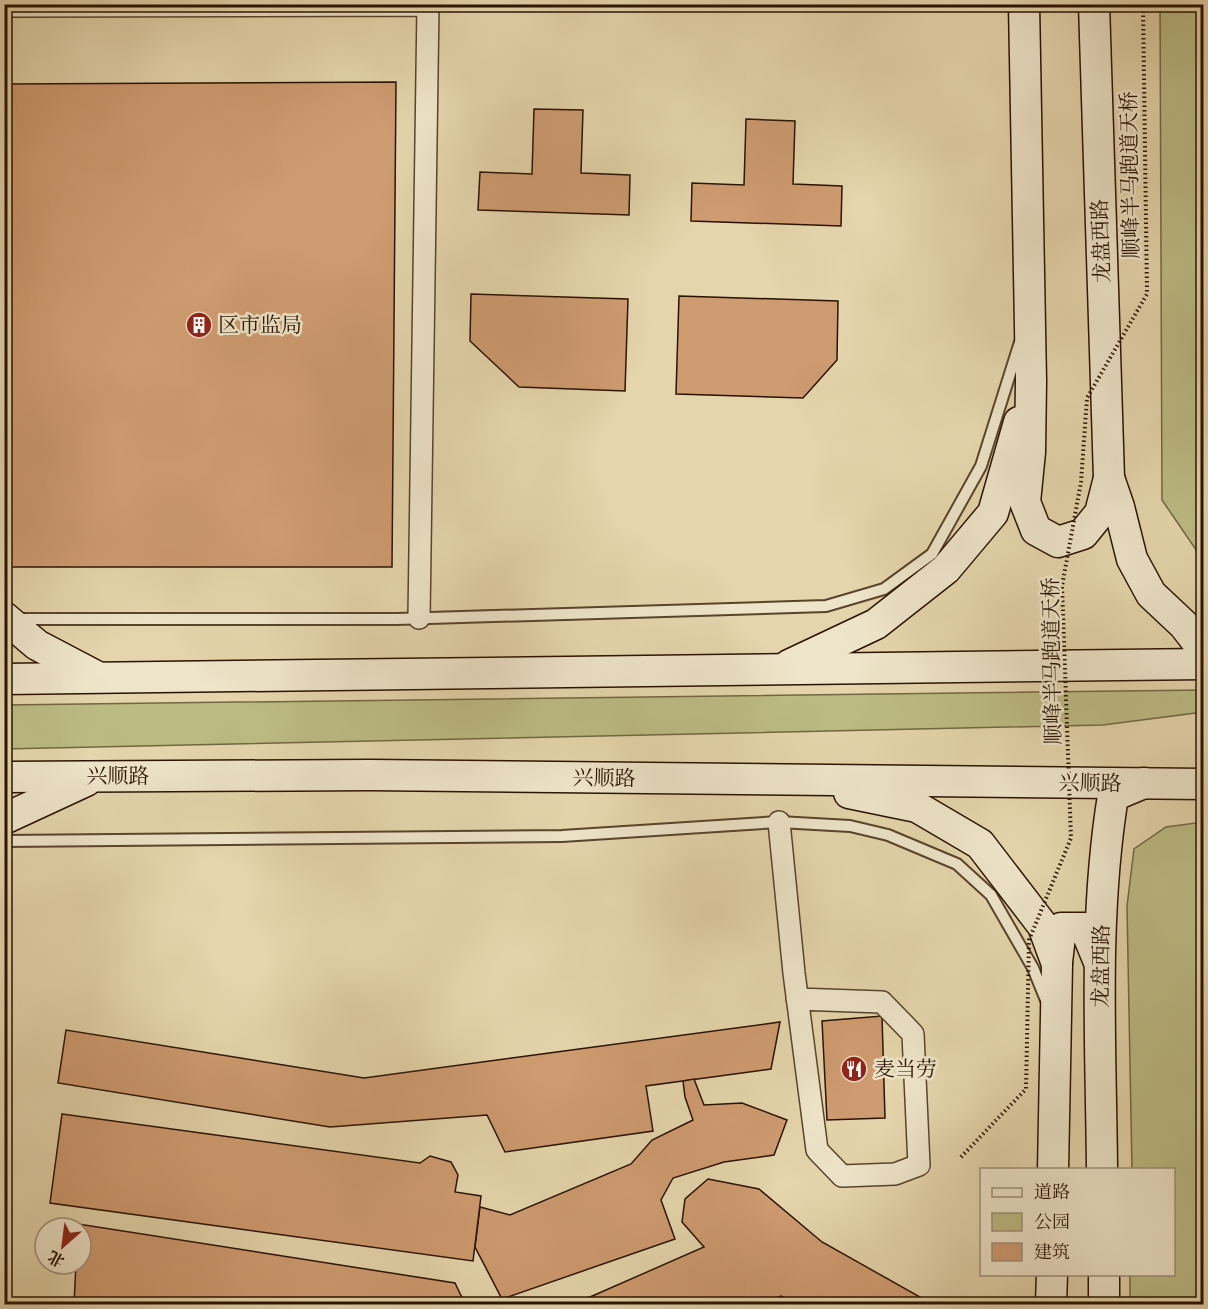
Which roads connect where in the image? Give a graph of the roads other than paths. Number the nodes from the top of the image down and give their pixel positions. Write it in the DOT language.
graph roads {
  1 [pos="1024,4"];
  2 [pos="1094,4"];
  3 [pos="4,6"];
  4 [pos="1030,310"];
  5 [pos="1031,381"];
  6 [pos="1109,478"];
  7 [pos="5,618"];
  8 [pos="419,618"];
  9 [pos="1203,651"];
  10 [pos="1203,664"];
  11 [pos="781,669"];
  12 [pos="99,677"];
  13 [pos="4,679"];
  14 [pos="95,776"];
  15 [pos="4,777"];
  16 [pos="780,780"];
  17 [pos="1144,783"];
  18 [pos="1203,784"];
  19 [pos="4,819"];
  20 [pos="779,822"];
  21 [pos="4,841"];
  22 [pos="1057,964"];
  23 [pos="1100,965"];
  24 [pos="797,999"];
  25 [pos="1055,1022"];
  26 [pos="1053,1168"];
  27 [pos="1102,1168"];
  28 [pos="1052,1276"];
  29 [pos="1104,1276"];
  30 [pos="1051,1305"];
  31 [pos="1104,1305"];
  1 -- 4 [label="main road"];
  2 -- 6 [label="main road, 龙盘西路"];
  3 -- 8 [label="street"];
  4 -- 5 [label="main road"];
  4 -- 8 [label="lane"];
  5 -- 6 [label="main road"];
  5 -- 11 [label="main road"];
  6 -- 9 [label="main road"];
  7 -- 8 [label="lane"];
  7 -- 12 [label="main road"];
  10 -- 11 [label="main road"];
  11 -- 12 [label="main road"];
  12 -- 13 [label="main road"];
  14 -- 15 [label="main road, 兴顺路"];
  14 -- 16 [label="main road, 兴顺路"];
  14 -- 19 [label="main road"];
  16 -- 17 [label="main road, 兴顺路"];
  16 -- 22 [label="main road"];
  17 -- 18 [label="main road, 兴顺路"];
  17 -- 23 [label="main road, 龙盘西路"];
  20 -- 21 [label="lane"];
  20 -- 24 [label="street"];
  20 -- 25 [label="lane"];
  22 -- 23 [label="main road"];
  22 -- 25 [label="main road"];
  23 -- 27 [label="main road, 龙盘西路"];
  24 -- 24 [label="street"];
  25 -- 26 [label="main road"];
  28 -- 30 [label="main road"];
  29 -- 31 [label="main road"];
}
